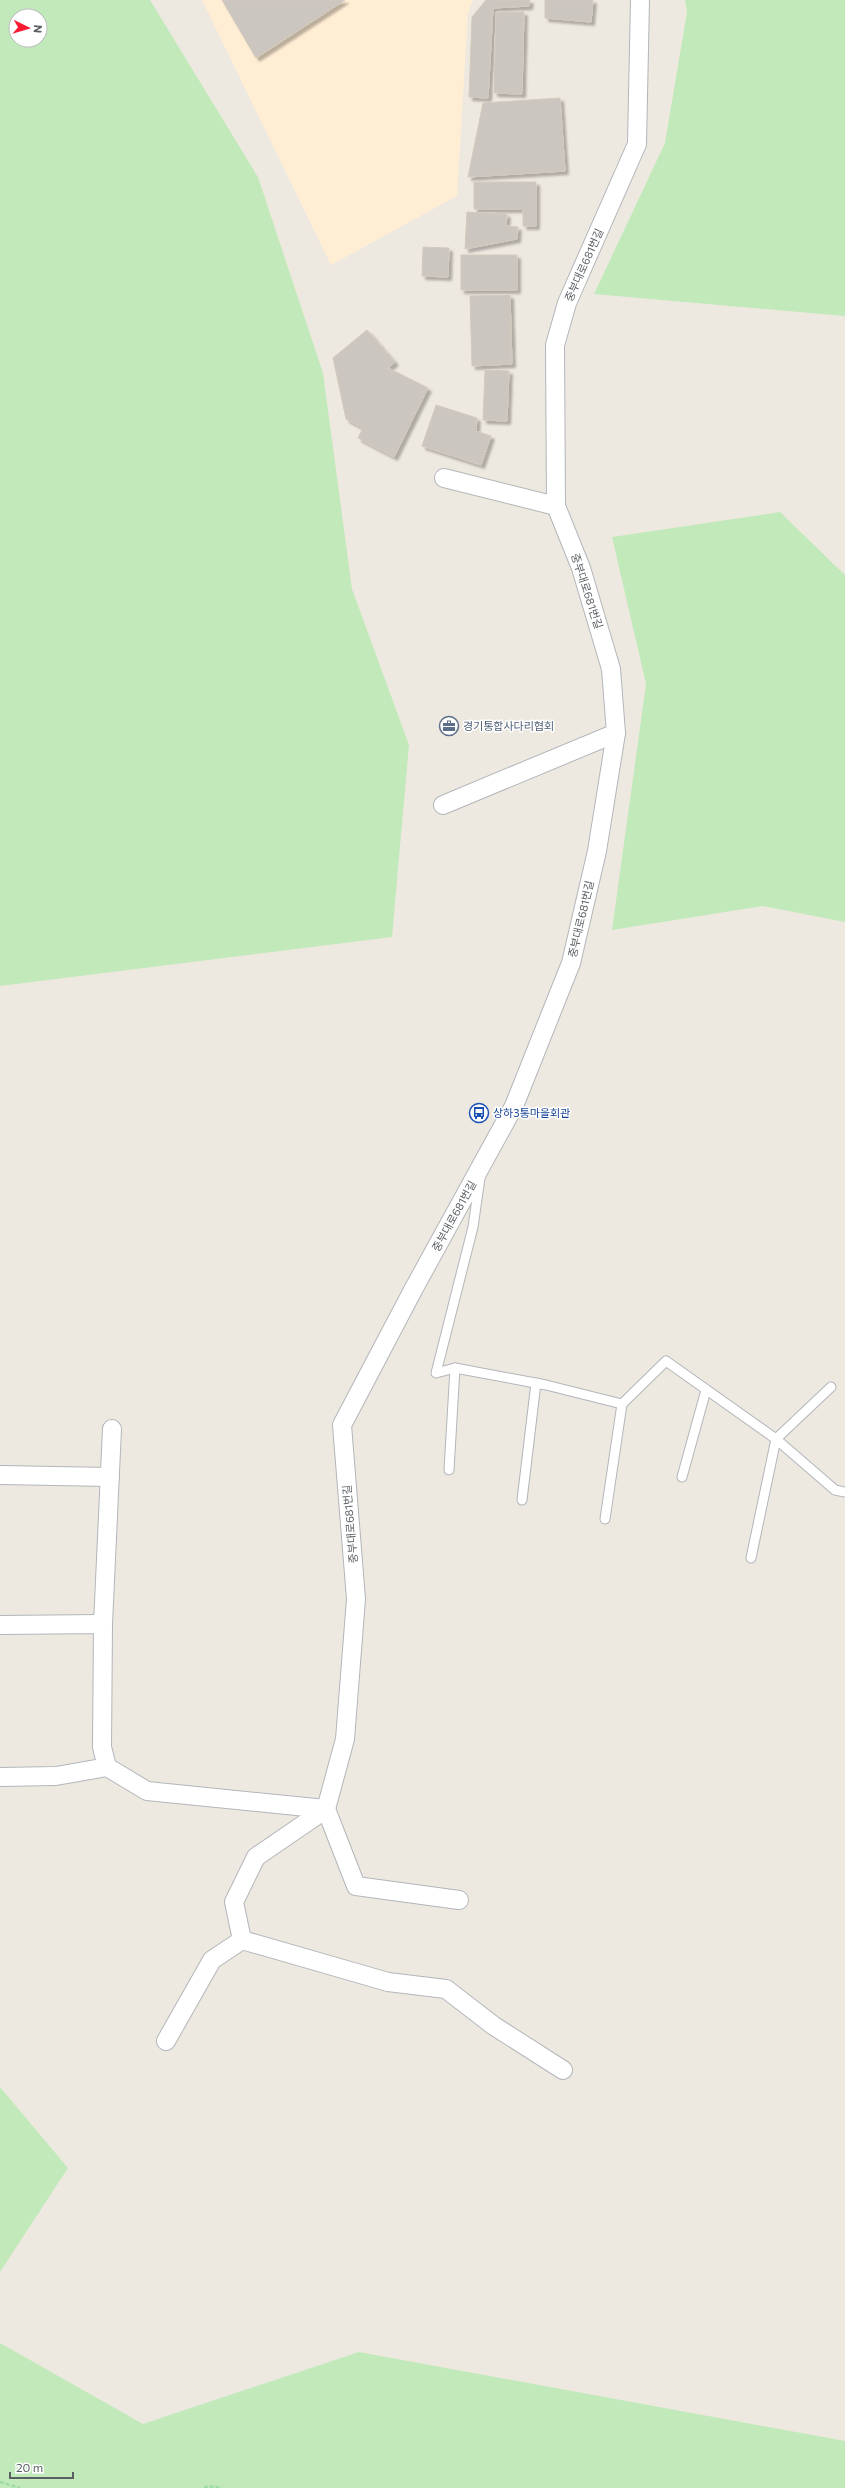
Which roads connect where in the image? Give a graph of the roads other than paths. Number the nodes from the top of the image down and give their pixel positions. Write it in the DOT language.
graph roads {
  1 [pos="640,0"];
  2 [pos="444,478"];
  3 [pos="556,506"];
  4 [pos="616,733"];
  5 [pos="443,805"];
  6 [pos="481,1168"];
  7 [pos="455,1368"];
  8 [pos="536,1383"];
  9 [pos="831,1387"];
  10 [pos="706,1390"];
  11 [pos="622,1404"];
  12 [pos="112,1429"];
  13 [pos="776,1439"];
  14 [pos="449,1470"];
  15 [pos="0,1475"];
  16 [pos="110,1477"];
  17 [pos="682,1477"];
  18 [pos="845,1492"];
  19 [pos="522,1500"];
  20 [pos="604,1519"];
  21 [pos="751,1558"];
  22 [pos="104,1624"];
  23 [pos="0,1625"];
  24 [pos="107,1767"];
  25 [pos="0,1777"];
  26 [pos="326,1809"];
  27 [pos="459,1900"];
  28 [pos="242,1940"];
  29 [pos="166,2041"];
  30 [pos="563,2070"];
  1 -- 3 [label="street, 중부대로681번길"];
  2 -- 3 [label="street"];
  3 -- 4 [label="street, 중부대로681번길"];
  4 -- 5 [label="street"];
  4 -- 6 [label="street, 중부대로681번길"];
  6 -- 7 [label="lane"];
  6 -- 26 [label="street, 중부대로681번길"];
  7 -- 8 [label="lane"];
  7 -- 14 [label="lane"];
  8 -- 11 [label="lane"];
  8 -- 19 [label="lane"];
  9 -- 13 [label="lane"];
  10 -- 11 [label="lane"];
  10 -- 13 [label="lane"];
  10 -- 17 [label="lane"];
  11 -- 20 [label="lane"];
  12 -- 16 [label="street"];
  13 -- 18 [label="lane"];
  13 -- 21 [label="lane"];
  15 -- 16 [label="street"];
  16 -- 22 [label="street"];
  22 -- 23 [label="street"];
  22 -- 24 [label="street"];
  24 -- 25 [label="street"];
  24 -- 26 [label="street"];
  26 -- 27 [label="street"];
  26 -- 28 [label="street"];
  28 -- 29 [label="street"];
  28 -- 30 [label="street"];
}
